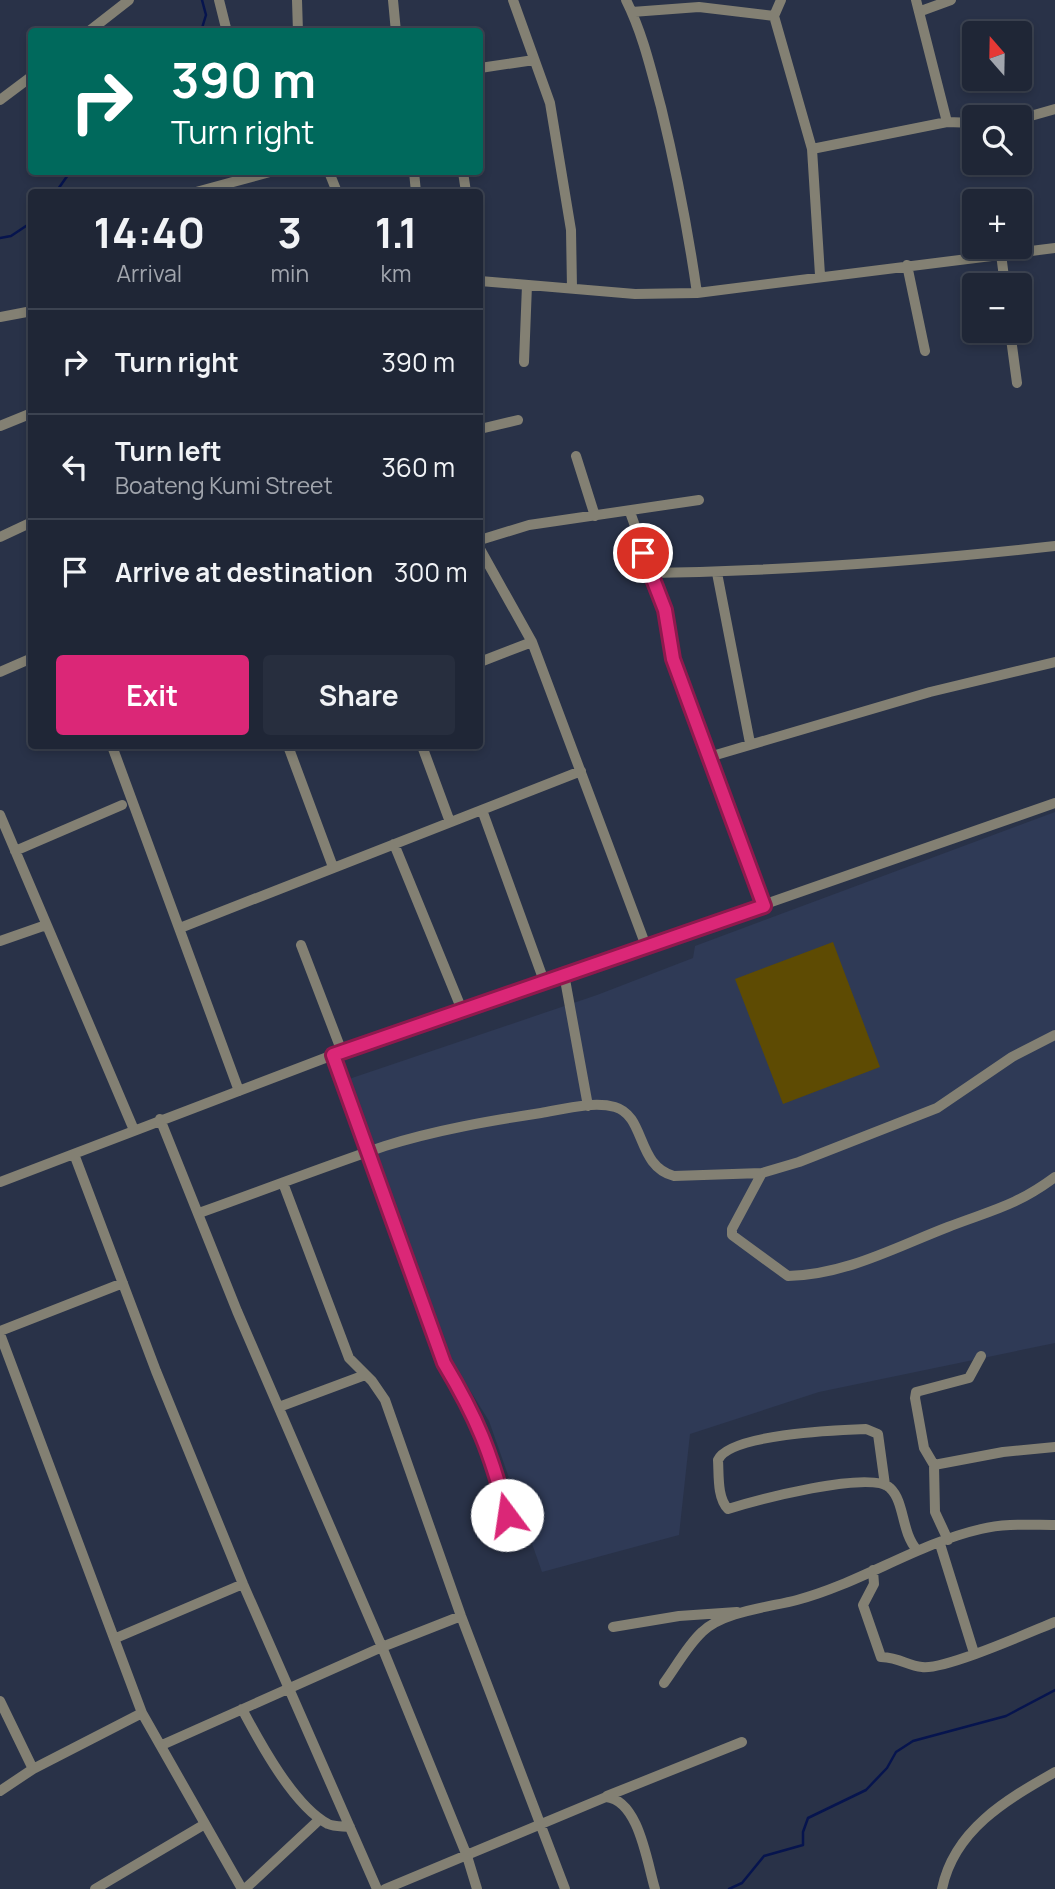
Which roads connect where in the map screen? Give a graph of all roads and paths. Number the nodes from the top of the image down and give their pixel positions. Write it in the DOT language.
graph roads {
  1 [pos="129,0"];
  2 [pos="219,0"];
  3 [pos="298,0"];
  4 [pos="393,0"];
  5 [pos="513,0"];
  6 [pos="626,0"];
  7 [pos="781,0"];
  8 [pos="916,0"];
  9 [pos="951,0"];
  10 [pos="118,4"];
  11 [pos="632,12"];
  12 [pos="921,12"];
  13 [pos="774,16"];
  14 [pos="92,28"];
  15 [pos="226,28"];
  16 [pos="298,28"];
  17 [pos="396,28"];
  18 [pos="534,60"];
  19 [pos="483,68"];
  20 [pos="28,79"];
  21 [pos="2,95"];
  22 [pos="1055,109"];
  23 [pos="1032,116"];
  24 [pos="947,122"];
  25 [pos="962,123"];
  26 [pos="811,149"];
  27 [pos="259,175"];
  28 [pos="207,189"];
  29 [pos="1055,248"];
  30 [pos="1032,251"];
  31 [pos="962,259"];
  32 [pos="907,265"];
  33 [pos="820,275"];
  34 [pos="483,281"];
  35 [pos="527,285"];
  36 [pos="572,288"];
  37 [pos="698,293"];
  38 [pos="28,312"];
  39 [pos="0,317"];
  40 [pos="1012,343"];
  41 [pos="925,351"];
  42 [pos="524,362"];
  43 [pos="1017,383"];
  44 [pos="28,415"];
  45 [pos="518,420"];
  46 [pos="0,426"];
  47 [pos="483,428"];
  48 [pos="576,456"];
  49 [pos="699,500"];
  50 [pos="630,512"];
  51 [pos="595,516"];
  52 [pos="28,524"];
  53 [pos="0,537"];
  54 [pos="483,539"];
  55 [pos="1055,546"];
  56 [pos="483,554"];
  57 [pos="649,573"];
  58 [pos="717,573"];
  59 [pos="532,642"];
  60 [pos="28,660"];
  61 [pos="483,661"];
  62 [pos="1055,662"];
  63 [pos="0,672"];
  64 [pos="750,743"];
  65 [pos="113,749"];
  66 [pos="289,749"];
  67 [pos="423,749"];
  68 [pos="709,757"];
  69 [pos="581,771"];
  70 [pos="1055,803"];
  71 [pos="122,805"];
  72 [pos="482,810"];
  73 [pos="0,815"];
  74 [pos="450,821"];
  75 [pos="394,844"];
  76 [pos="15,851"];
  77 [pos="333,867"];
  78 [pos="764,906"];
  79 [pos="46,925"];
  80 [pos="180,928"];
  81 [pos="0,941"];
  82 [pos="300,945"];
  83 [pos="646,946"];
  84 [pos="564,974"];
  85 [pos="544,981"];
  86 [pos="462,1010"];
  87 [pos="1055,1035"];
  88 [pos="337,1054"];
  89 [pos="239,1091"];
  90 [pos="588,1106"];
  91 [pos="160,1119"];
  92 [pos="134,1130"];
  93 [pos="74,1154"];
  94 [pos="367,1154"];
  95 [pos="762,1173"];
  96 [pos="1055,1177"];
  97 [pos="0,1182"];
  98 [pos="283,1183"];
  99 [pos="199,1213"];
  100 [pos="123,1283"];
  101 [pos="0,1332"];
  102 [pos="981,1356"];
  103 [pos="365,1375"];
  104 [pos="279,1407"];
  105 [pos="1055,1447"];
  106 [pos="934,1465"];
  107 [pos="885,1485"];
  108 [pos="507,1515"];
  109 [pos="1055,1525"];
  110 [pos="944,1542"];
  111 [pos="917,1550"];
  112 [pos="873,1570"];
  113 [pos="243,1584"];
  114 [pos="744,1612"];
  115 [pos="461,1616"];
  116 [pos="1055,1622"];
  117 [pos="613,1627"];
  118 [pos="116,1638"];
  119 [pos="382,1647"];
  120 [pos="974,1653"];
  121 [pos="664,1683"];
  122 [pos="289,1688"];
  123 [pos="0,1701"];
  124 [pos="242,1709"];
  125 [pos="142,1713"];
  126 [pos="742,1742"];
  127 [pos="162,1745"];
  128 [pos="33,1769"];
  129 [pos="1055,1772"];
  130 [pos="0,1791"];
  131 [pos="603,1798"];
  132 [pos="320,1819"];
  133 [pos="205,1824"];
  134 [pos="538,1825"];
  135 [pos="350,1827"];
  136 [pos="467,1856"];
  137 [pos="95,1889"];
  138 [pos="244,1889"];
  139 [pos="377,1889"];
  140 [pos="385,1889"];
  141 [pos="477,1889"];
  142 [pos="565,1889"];
  143 [pos="655,1889"];
  144 [pos="942,1889"];
  1 -- 10 [label="street"];
  2 -- 15 [label="street"];
  3 -- 16 [label="street"];
  4 -- 17 [label="street"];
  5 -- 18 [label="street"];
  6 -- 11 [label="street"];
  7 -- 13 [label="street"];
  8 -- 12 [label="street"];
  9 -- 12 [label="street"];
  10 -- 14 [label="street"];
  11 -- 13 [label="street"];
  11 -- 37 [label="street"];
  12 -- 24 [label="street"];
  13 -- 26 [label="street"];
  18 -- 19 [label="street"];
  18 -- 36 [label="street"];
  20 -- 21 [label="street"];
  22 -- 23 [label="street"];
  24 -- 25 [label="street"];
  24 -- 26 [label="street"];
  26 -- 33 [label="street"];
  27 -- 28 [label="street"];
  29 -- 30 [label="street"];
  31 -- 32 [label="street"];
  32 -- 33 [label="street"];
  32 -- 41 [label="street"];
  33 -- 37 [label="street"];
  34 -- 35 [label="street"];
  35 -- 36 [label="street"];
  35 -- 42 [label="street"];
  36 -- 37 [label="street"];
  38 -- 39 [label="street"];
  40 -- 43 [label="street"];
  44 -- 46 [label="street"];
  45 -- 47 [label="street"];
  48 -- 51 [label="street"];
  49 -- 50 [label="street"];
  50 -- 51 [label="street"];
  50 -- 57 [label="street"];
  51 -- 54 [label="street"];
  52 -- 53 [label="street"];
  55 -- 58 [label="street"];
  56 -- 59 [label="street"];
  57 -- 58 [label="street"];
  57 -- 68 [label="street"];
  58 -- 64 [label="street"];
  59 -- 61 [label="street"];
  59 -- 69 [label="street"];
  60 -- 63 [label="street"];
  62 -- 64 [label="street"];
  64 -- 68 [label="street"];
  65 -- 80 [label="street"];
  66 -- 77 [label="street"];
  67 -- 74 [label="street"];
  68 -- 78 [label="street"];
  69 -- 72 [label="street"];
  69 -- 83 [label="street"];
  70 -- 78 [label="street"];
  71 -- 76 [label="street"];
  72 -- 74 [label="street"];
  72 -- 85 [label="street"];
  73 -- 76 [label="street"];
  74 -- 75 [label="street"];
  75 -- 77 [label="street"];
  75 -- 86 [label="street"];
  76 -- 79 [label="street"];
  77 -- 80 [label="street"];
  78 -- 83 [label="street"];
  79 -- 81 [label="street"];
  79 -- 92 [label="street"];
  80 -- 89 [label="street"];
  82 -- 88 [label="street"];
  83 -- 84 [label="street"];
  84 -- 85 [label="street"];
  84 -- 90 [label="street"];
  85 -- 86 [label="street"];
  86 -- 88 [label="street"];
  87 -- 95 [label="street"];
  88 -- 89 [label="street"];
  88 -- 94 [label="street"];
  89 -- 91 [label="street"];
  90 -- 94 [label="street"];
  90 -- 95 [label="street"];
  91 -- 92 [label="street"];
  91 -- 99 [label="street"];
  92 -- 93 [label="street"];
  93 -- 97 [label="street"];
  93 -- 100 [label="street"];
  94 -- 98 [label="street"];
  94 -- 108 [label="street"];
  95 -- 96 [label="street"];
  98 -- 99 [label="street"];
  98 -- 103 [label="street"];
  99 -- 104 [label="street"];
  100 -- 101 [label="street"];
  100 -- 113 [label="street"];
  101 -- 118 [label="street"];
  102 -- 106 [label="street"];
  103 -- 104 [label="street"];
  103 -- 115 [label="street"];
  104 -- 119 [label="street"];
  105 -- 106 [label="street"];
  106 -- 110 [label="street"];
  107 -- 107 [label="street"];
  107 -- 111 [label="street"];
  109 -- 110 [label="street"];
  110 -- 111 [label="street"];
  110 -- 120 [label="street"];
  111 -- 112 [label="street"];
  112 -- 114 [label="street"];
  112 -- 120 [label="street"];
  113 -- 118 [label="street"];
  113 -- 122 [label="street"];
  114 -- 117 [label="street"];
  114 -- 121 [label="street"];
  115 -- 119 [label="street"];
  115 -- 134 [label="street"];
  116 -- 120 [label="street"];
  118 -- 125 [label="street"];
  119 -- 122 [label="street"];
  119 -- 136 [label="street"];
  122 -- 124 [label="street"];
  122 -- 135 [label="street"];
  123 -- 128 [label="street"];
  124 -- 127 [label="street"];
  124 -- 132 [label="street"];
  125 -- 127 [label="street"];
  125 -- 128 [label="street"];
  126 -- 131 [label="street"];
  127 -- 133 [label="street"];
  128 -- 130 [label="street"];
  129 -- 144 [label="street"];
  131 -- 134 [label="street"];
  131 -- 143 [label="street"];
  132 -- 135 [label="street"];
  132 -- 138 [label="street"];
  133 -- 137 [label="street"];
  133 -- 138 [label="street"];
  134 -- 136 [label="street"];
  134 -- 142 [label="street"];
  135 -- 139 [label="street"];
  136 -- 140 [label="street"];
  136 -- 141 [label="street"];
}
